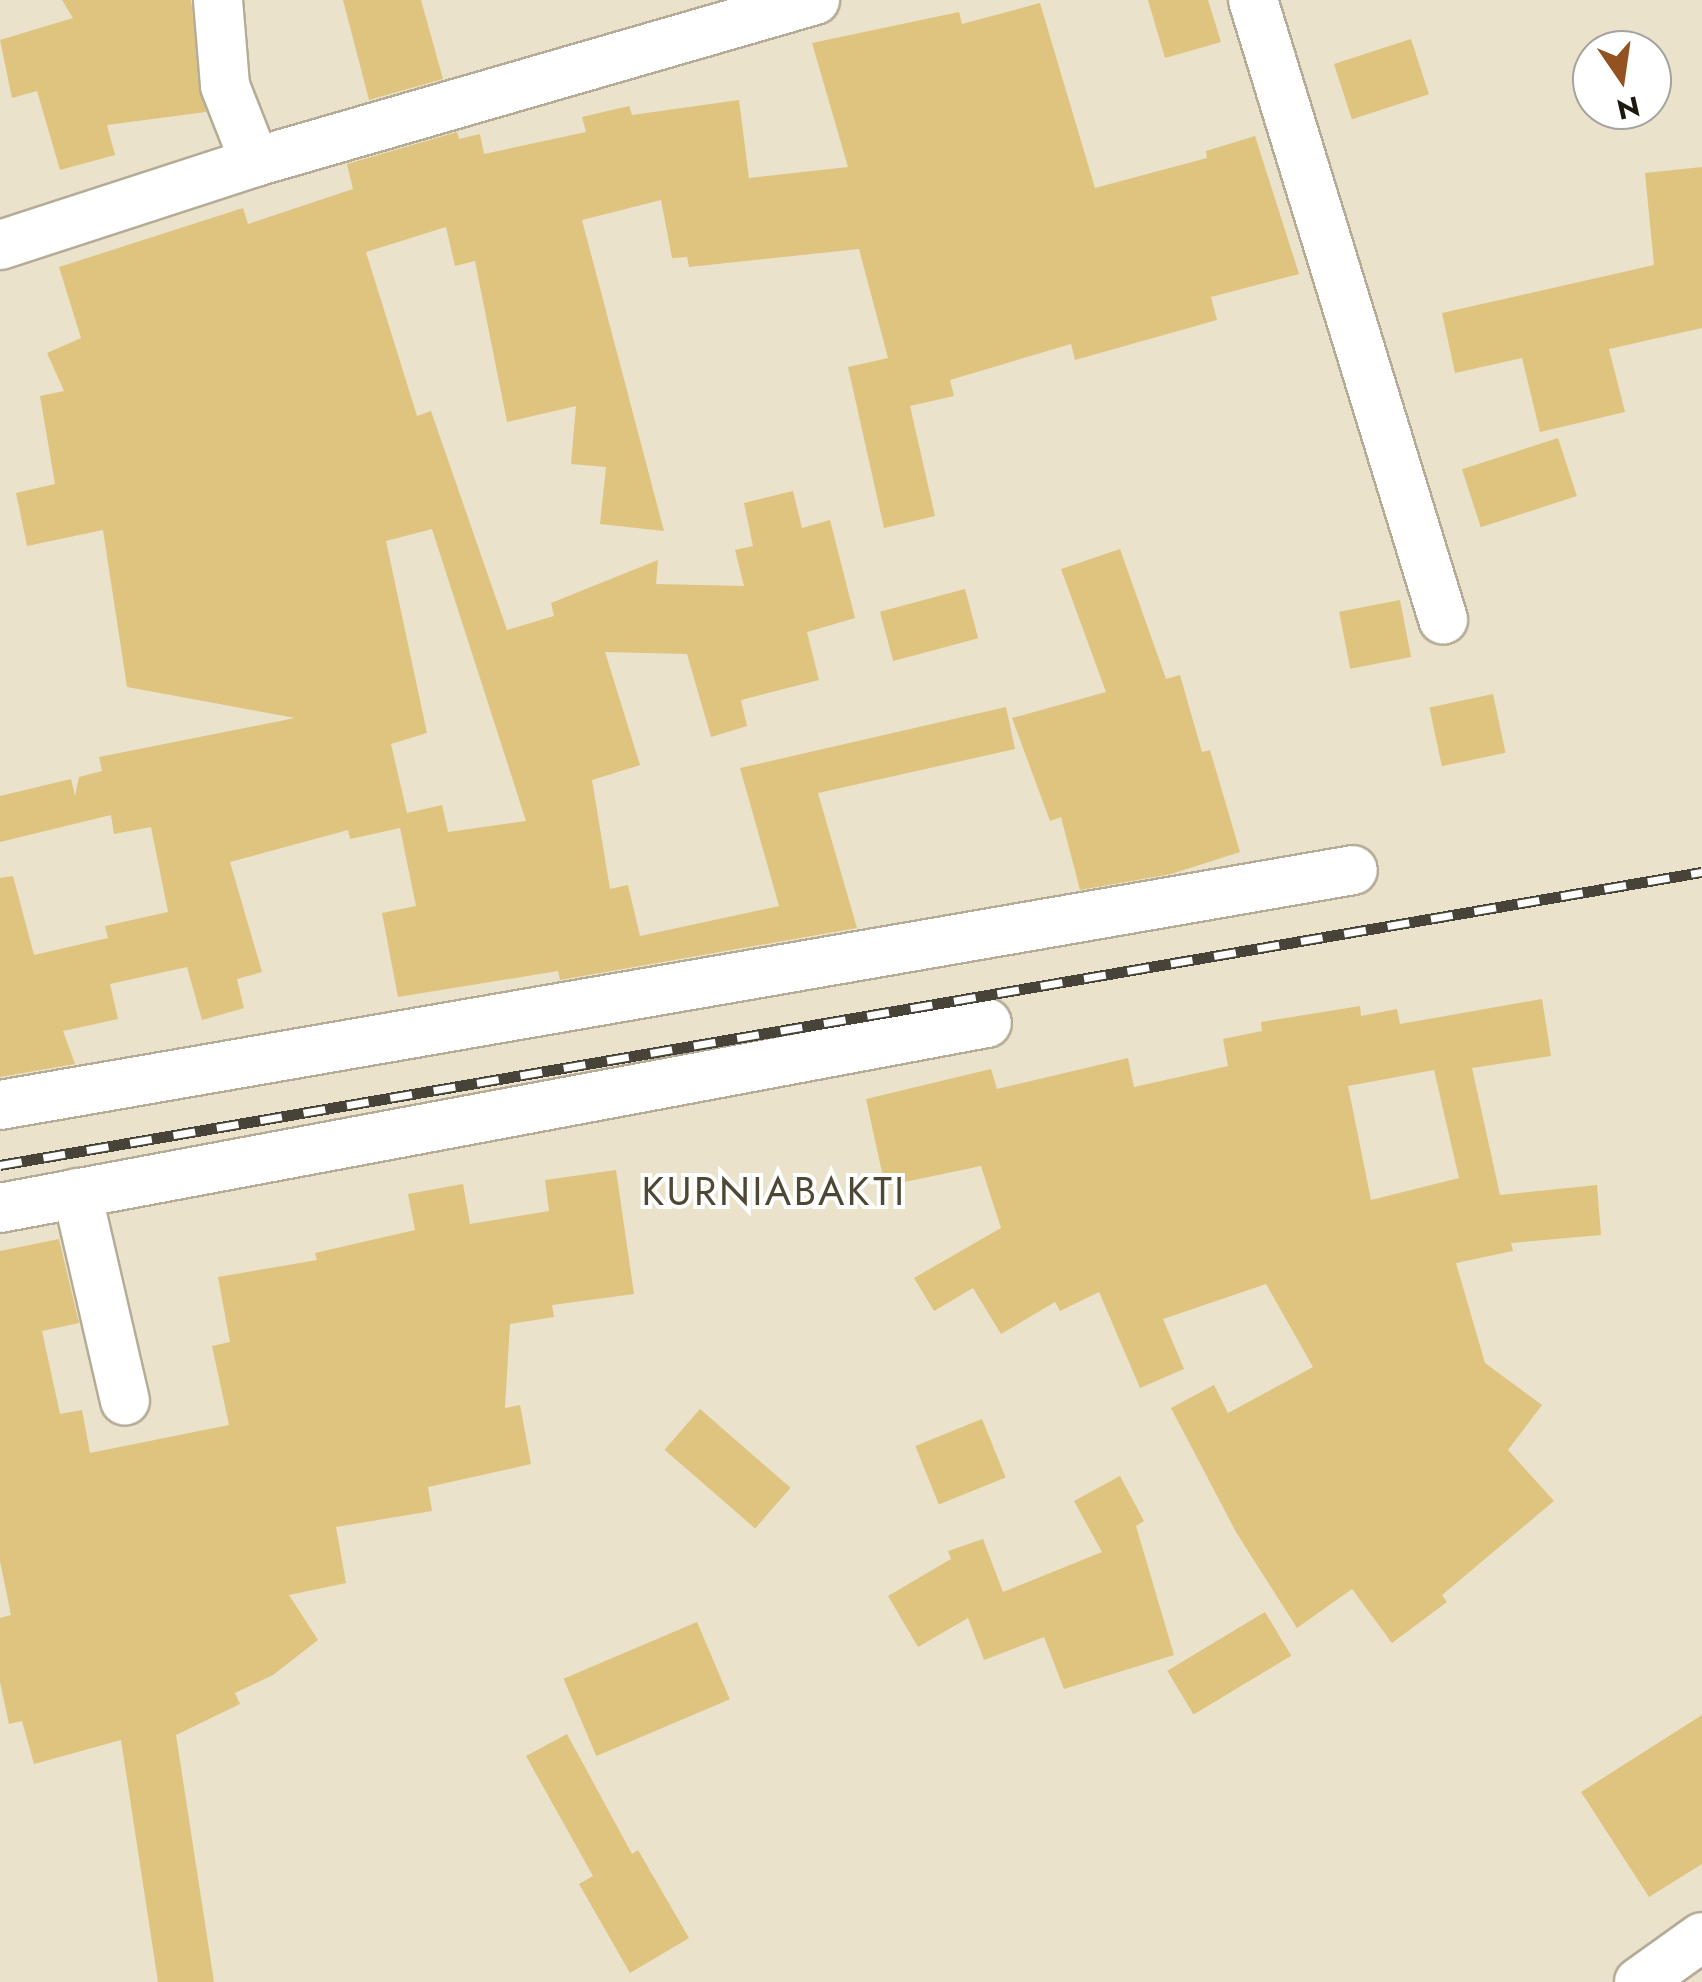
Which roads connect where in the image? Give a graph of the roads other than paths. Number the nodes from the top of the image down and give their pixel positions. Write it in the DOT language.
graph roads {
  1 [pos="218,0"];
  2 [pos="815,0"];
  3 [pos="1253,0"];
  4 [pos="255,162"];
  5 [pos="0,245"];
  6 [pos="1444,619"];
  7 [pos="1353,870"];
  8 [pos="987,1023"];
  9 [pos="0,1105"];
  10 [pos="76,1193"];
  11 [pos="0,1208"];
  12 [pos="125,1402"];
  13 [pos="1702,1937"];
  14 [pos="1639,1982"];
  1 -- 4 [label="street"];
  2 -- 4 [label="street"];
  3 -- 6 [label="street"];
  4 -- 5 [label="street"];
  7 -- 9 [label="street"];
  8 -- 10 [label="street"];
  10 -- 11 [label="street"];
  10 -- 12 [label="street"];
  13 -- 14 [label="street"];
}
